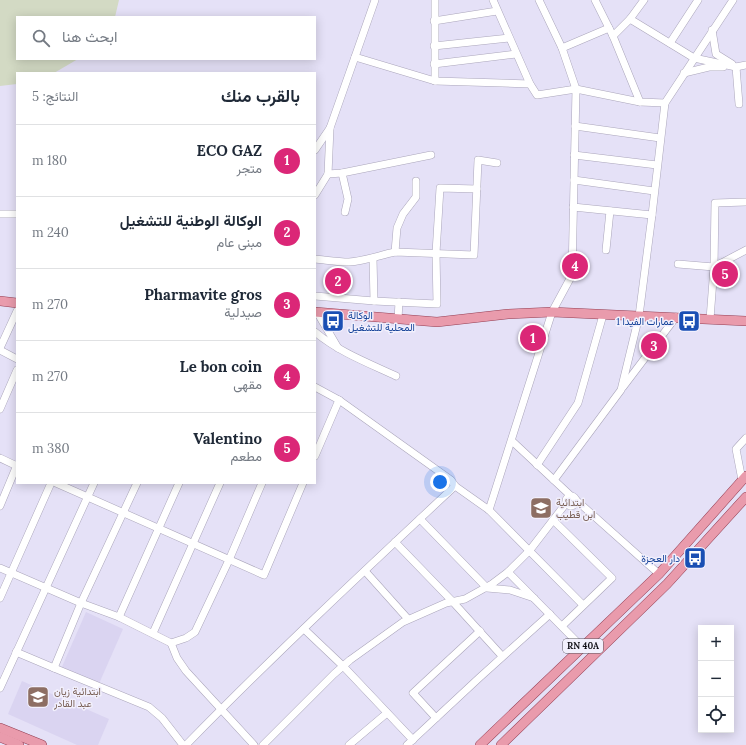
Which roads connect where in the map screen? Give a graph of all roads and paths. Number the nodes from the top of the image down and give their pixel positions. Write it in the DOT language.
graph roads {
  1 [pos="375,0"];
  2 [pos="435,0"];
  3 [pos="493,0"];
  4 [pos="539,0"];
  5 [pos="595,0"];
  6 [pos="644,0"];
  7 [pos="733,0"];
  8 [pos="696,1"];
  9 [pos="497,11"];
  10 [pos="630,18"];
  11 [pos="434,21"];
  12 [pos="609,28"];
  13 [pos="712,30"];
  14 [pos="613,36"];
  15 [pos="509,38"];
  16 [pos="670,43"];
  17 [pos="434,46"];
  18 [pos="562,48"];
  19 [pos="516,54"];
  20 [pos="355,57"];
  21 [pos="694,58"];
  22 [pos="434,64"];
  23 [pos="746,65"];
  24 [pos="736,67"];
  25 [pos="684,73"];
  26 [pos="435,81"];
  27 [pos="530,84"];
  28 [pos="576,89"];
  29 [pos="640,102"];
  30 [pos="665,103"];
  31 [pos="739,104"];
  32 [pos="575,126"];
  33 [pos="330,128"];
  34 [pos="660,138"];
  35 [pos="316,149"];
  36 [pos="431,155"];
  37 [pos="574,155"];
  38 [pos="497,163"];
  39 [pos="657,165"];
  40 [pos="342,173"];
  41 [pos="328,174"];
  42 [pos="574,180"];
  43 [pos="416,181"];
  44 [pos="477,189"];
  45 [pos="654,191"];
  46 [pos="316,193"];
  47 [pos="746,202"];
  48 [pos="573,208"];
  49 [pos="610,211"];
  50 [pos="345,212"];
  51 [pos="0,214"];
  52 [pos="16,214"];
  53 [pos="652,215"];
  54 [pos="606,250"];
  55 [pos="746,250"];
  56 [pos="395,252"];
  57 [pos="436,253"];
  58 [pos="374,258"];
  59 [pos="316,259"];
  60 [pos="678,264"];
  61 [pos="714,267"];
  62 [pos="316,296"];
  63 [pos="0,301"];
  64 [pos="374,301"];
  65 [pos="399,302"];
  66 [pos="16,303"];
  67 [pos="316,312"];
  68 [pos="552,312"];
  69 [pos="16,313"];
  70 [pos="603,315"];
  71 [pos="639,316"];
  72 [pos="676,317"];
  73 [pos="398,319"];
  74 [pos="710,319"];
  75 [pos="746,320"];
  76 [pos="316,333"];
  77 [pos="338,348"];
  78 [pos="0,349"];
  79 [pos="16,358"];
  80 [pos="16,372"];
  81 [pos="396,376"];
  82 [pos="316,388"];
  83 [pos="621,390"];
  84 [pos="339,400"];
  85 [pos="0,410"];
  86 [pos="746,438"];
  87 [pos="512,441"];
  88 [pos="316,454"];
  89 [pos="0,458"];
  90 [pos="537,465"];
  91 [pos="16,466"];
  92 [pos="16,468"];
  93 [pos="744,478"];
  94 [pos="554,480"];
  95 [pos="51,484"];
  96 [pos="58,484"];
  97 [pos="94,484"];
  98 [pos="137,484"];
  99 [pos="180,484"];
  100 [pos="220,484"];
  101 [pos="262,484"];
  102 [pos="302,484"];
  103 [pos="455,486"];
  104 [pos="3,491"];
  105 [pos="88,497"];
  106 [pos="746,497"];
  107 [pos="574,498"];
  108 [pos="0,506"];
  109 [pos="489,510"];
  110 [pos="123,513"];
  111 [pos="420,518"];
  112 [pos="553,520"];
  113 [pos="160,529"];
  114 [pos="395,542"];
  115 [pos="194,544"];
  116 [pos="530,550"];
  117 [pos="229,560"];
  118 [pos="0,568"];
  119 [pos="365,571"];
  120 [pos="508,572"];
  121 [pos="11,573"];
  122 [pos="659,574"];
  123 [pos="46,588"];
  124 [pos="487,588"];
  125 [pos="0,598"];
  126 [pos="534,598"];
  127 [pos="453,602"];
  128 [pos="81,603"];
  129 [pos="583,605"];
  130 [pos="550,614"];
  131 [pos="119,618"];
  132 [pos="408,619"];
  133 [pos="562,626"];
  134 [pos="304,629"];
  135 [pos="480,631"];
  136 [pos="154,633"];
  137 [pos="171,643"];
  138 [pos="582,647"];
  139 [pos="16,652"];
  140 [pos="502,656"];
  141 [pos="343,666"];
  142 [pos="54,668"];
  143 [pos="3,673"];
  144 [pos="0,688"];
  145 [pos="221,709"];
  146 [pos="387,713"];
  147 [pos="436,718"];
  148 [pos="0,728"];
  149 [pos="0,737"];
  150 [pos="413,740"];
  151 [pos="19,745"];
  152 [pos="42,745"];
  153 [pos="183,745"];
  154 [pos="186,745"];
  155 [pos="254,745"];
  156 [pos="263,745"];
  157 [pos="349,745"];
  158 [pos="407,745"];
  159 [pos="480,745"];
  160 [pos="501,745"];
  1 -- 20 [label="street"];
  2 -- 11 [label="street"];
  3 -- 9 [label="street"];
  4 -- 18 [label="street"];
  5 -- 12 [label="street"];
  6 -- 10 [label="street"];
  7 -- 13 [label="street"];
  8 -- 16 [label="street"];
  9 -- 11 [label="street"];
  9 -- 15 [label="street"];
  10 -- 14 [label="street"];
  10 -- 16 [label="street"];
  11 -- 17 [label="street"];
  12 -- 14 [label="street"];
  12 -- 18 [label="street"];
  13 -- 21 [label="street"];
  13 -- 24 [label="street"];
  14 -- 29 [label="street"];
  15 -- 17 [label="street"];
  15 -- 19 [label="street"];
  16 -- 21 [label="street"];
  17 -- 22 [label="street"];
  18 -- 28 [label="street"];
  19 -- 22 [label="street"];
  19 -- 27 [label="street"];
  20 -- 26 [label="street"];
  20 -- 33 [label="street"];
  21 -- 24 [label="street"];
  21 -- 25 [label="street"];
  22 -- 26 [label="street"];
  23 -- 24 [label="street"];
  24 -- 25 [label="street"];
  24 -- 31 [label="street"];
  25 -- 30 [label="street"];
  26 -- 27 [label="street"];
  27 -- 28 [label="street"];
  28 -- 29 [label="street"];
  28 -- 32 [label="street"];
  29 -- 30 [label="street"];
  30 -- 34 [label="street"];
  32 -- 34 [label="street"];
  32 -- 37 [label="street"];
  33 -- 35 [label="street"];
  33 -- 41 [label="street"];
  34 -- 39 [label="street"];
  36 -- 40 [label="street"];
  37 -- 39 [label="street"];
  37 -- 42 [label="street"];
  38 -- 44 [label="street"];
  39 -- 45 [label="street"];
  40 -- 41 [label="street"];
  40 -- 50 [label="street"];
  41 -- 46 [label="street"];
  42 -- 45 [label="street"];
  42 -- 48 [label="street"];
  43 -- 56 [label="street"];
  44 -- 57 [label="street"];
  44 -- 57 [label="street"];
  45 -- 53 [label="street"];
  47 -- 61 [label="street"];
  48 -- 49 [label="street"];
  48 -- 68 [label="street"];
  49 -- 53 [label="street"];
  49 -- 54 [label="street"];
  51 -- 52 [label="street"];
  53 -- 71 [label="street"];
  55 -- 61 [label="street"];
  56 -- 57 [label="street"];
  56 -- 58 [label="street"];
  57 -- 65 [label="street"];
  58 -- 59 [label="street"];
  58 -- 64 [label="street"];
  60 -- 61 [label="street"];
  61 -- 74 [label="street"];
  62 -- 64 [label="street"];
  63 -- 66 [label="main road"];
  64 -- 65 [label="street"];
  65 -- 73 [label="street"];
  67 -- 73 [label="main road"];
  67 -- 77 [label="street"];
  68 -- 70 [label="main road"];
  68 -- 73 [label="main road"];
  68 -- 87 [label="street"];
  69 -- 78 [label="street"];
  70 -- 71 [label="main road"];
  70 -- 90 [label="street"];
  71 -- 72 [label="main road"];
  71 -- 83 [label="street"];
  72 -- 74 [label="main road"];
  72 -- 83 [label="street"];
  74 -- 75 [label="main road"];
  76 -- 77 [label="street"];
  77 -- 81 [label="street"];
  78 -- 79 [label="street"];
  80 -- 85 [label="street"];
  82 -- 84 [label="street"];
  83 -- 94 [label="street"];
  84 -- 88 [label="street"];
  84 -- 103 [label="street"];
  86 -- 93 [label="street"];
  87 -- 90 [label="street"];
  87 -- 109 [label="street"];
  89 -- 91 [label="street"];
  90 -- 94 [label="street"];
  92 -- 104 [label="street"];
  93 -- 122 [label="main road, RN 40A"];
  94 -- 107 [label="street"];
  95 -- 121 [label="street"];
  96 -- 105 [label="street"];
  97 -- 105 [label="street"];
  98 -- 110 [label="street"];
  99 -- 113 [label="street"];
  100 -- 115 [label="street"];
  101 -- 117 [label="street"];
  102 -- 117 [label="street"];
  103 -- 109 [label="street"];
  103 -- 111 [label="street"];
  104 -- 108 [label="street"];
  105 -- 110 [label="street"];
  105 -- 123 [label="street"];
  106 -- 160 [label="main road, RN 40A"];
  107 -- 112 [label="street"];
  107 -- 122 [label="street"];
  109 -- 116 [label="street"];
  110 -- 113 [label="street"];
  110 -- 128 [label="street"];
  111 -- 114 [label="street"];
  111 -- 124 [label="street"];
  112 -- 116 [label="street"];
  112 -- 129 [label="street"];
  113 -- 115 [label="street"];
  113 -- 131 [label="street"];
  114 -- 119 [label="street"];
  114 -- 127 [label="street"];
  115 -- 117 [label="street"];
  115 -- 136 [label="street"];
  116 -- 120 [label="street"];
  116 -- 129 [label="street"];
  117 -- 137 [label="street"];
  118 -- 121 [label="street"];
  119 -- 132 [label="street"];
  119 -- 134 [label="street"];
  120 -- 124 [label="street"];
  120 -- 126 [label="street"];
  121 -- 123 [label="street"];
  121 -- 125 [label="street"];
  122 -- 138 [label="main road, RN 40A"];
  123 -- 128 [label="street"];
  123 -- 139 [label="street"];
  124 -- 126 [label="street"];
  124 -- 127 [label="street"];
  126 -- 130 [label="street"];
  127 -- 132 [label="street"];
  127 -- 135 [label="street"];
  128 -- 131 [label="street"];
  128 -- 142 [label="street"];
  129 -- 133 [label="street"];
  130 -- 133 [label="street"];
  130 -- 140 [label="street"];
  131 -- 136 [label="street"];
  132 -- 141 [label="street"];
  133 -- 138 [label="street"];
  134 -- 141 [label="street"];
  134 -- 145 [label="street"];
  135 -- 140 [label="street"];
  135 -- 147 [label="street"];
  136 -- 137 [label="street"];
  137 -- 145 [label="street"];
  138 -- 159 [label="main road, RN 40A"];
  139 -- 142 [label="street"];
  139 -- 143 [label="street"];
  140 -- 147 [label="street"];
  141 -- 146 [label="street"];
  141 -- 156 [label="street"];
  142 -- 153 [label="street"];
  143 -- 144 [label="street"];
  145 -- 154 [label="street"];
  145 -- 155 [label="street"];
  146 -- 150 [label="street"];
  146 -- 157 [label="street"];
  147 -- 150 [label="street"];
  148 -- 152 [label="main road"];
  149 -- 151 [label="main road"];
  150 -- 158 [label="street"];
}
